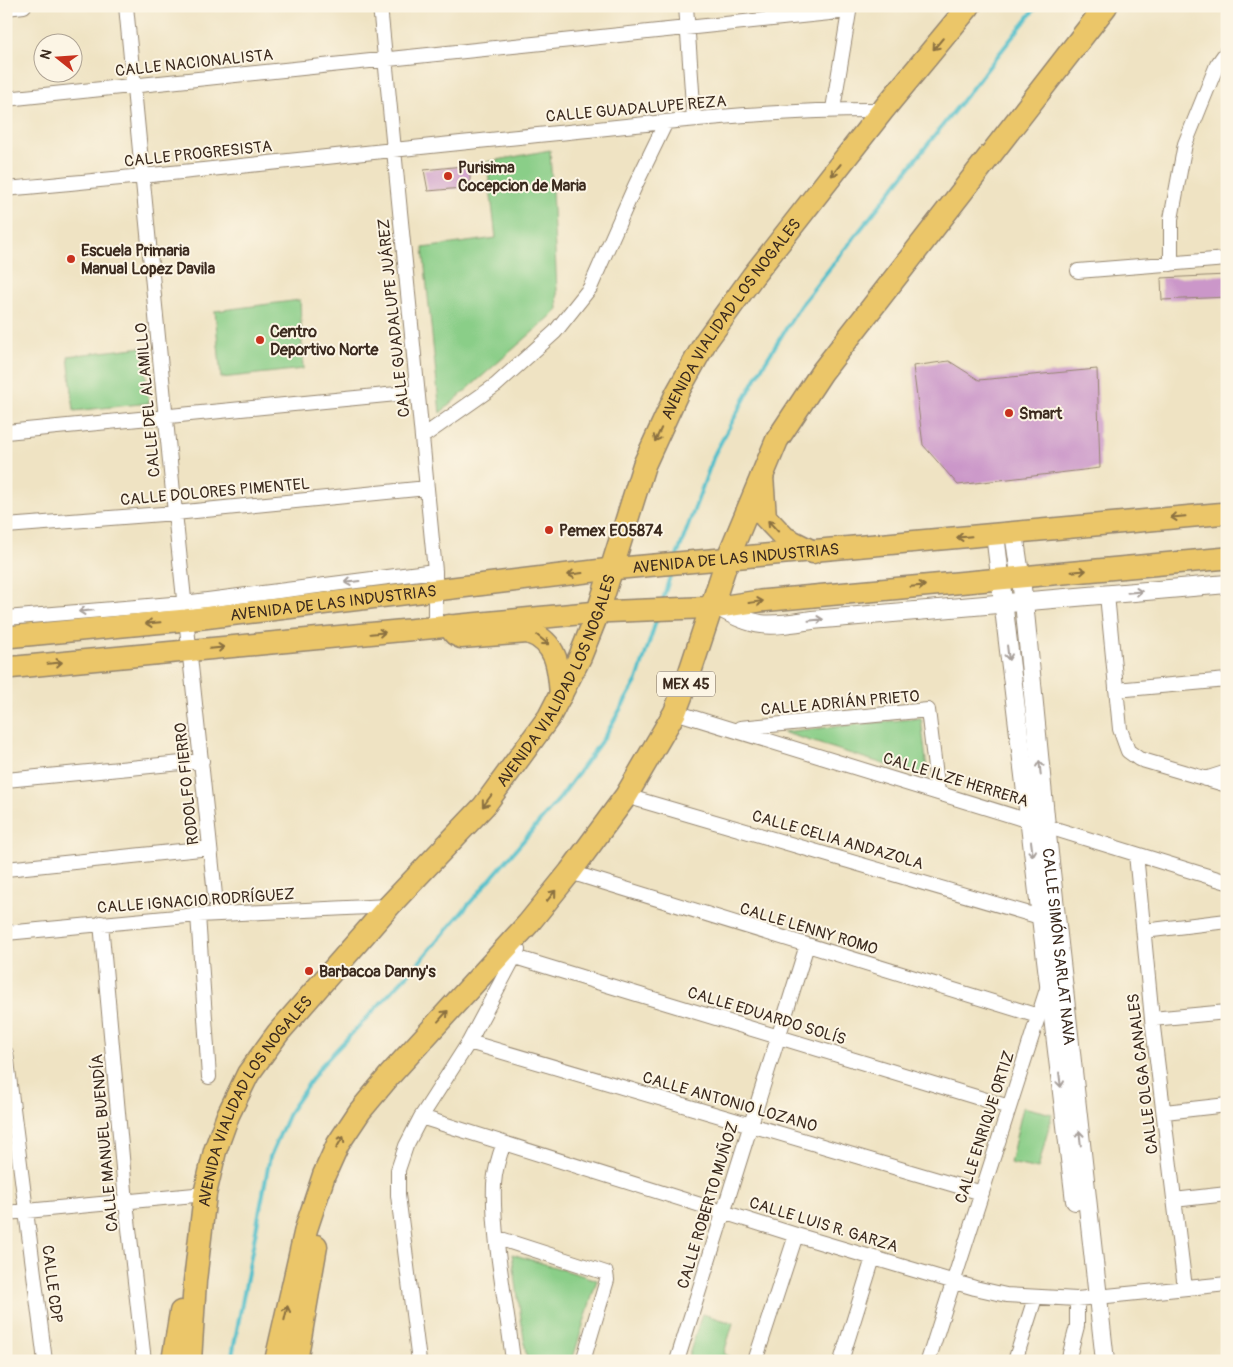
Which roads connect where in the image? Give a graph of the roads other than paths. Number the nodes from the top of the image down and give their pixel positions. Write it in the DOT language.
graph roads {
  1 [pos="24,6"];
  2 [pos="126,6"];
  3 [pos="380,6"];
  4 [pos="686,6"];
  5 [pos="969,6"];
  6 [pos="1106,6"];
  7 [pos="6,8"];
  8 [pos="849,9"];
  9 [pos="688,28"];
  10 [pos="1227,51"];
  11 [pos="385,60"];
  12 [pos="134,86"];
  13 [pos="6,100"];
  14 [pos="833,109"];
  15 [pos="883,110"];
  16 [pos="694,119"];
  17 [pos="666,122"];
  18 [pos="394,150"];
  19 [pos="142,177"];
  20 [pos="6,189"];
  21 [pos="1227,259"];
  22 [pos="1171,264"];
  23 [pos="1078,270"];
  24 [pos="417,392"];
  25 [pos="166,416"];
  26 [pos="6,432"];
  27 [pos="422,437"];
  28 [pos="762,473"];
  29 [pos="427,488"];
  30 [pos="175,513"];
  31 [pos="1227,513"];
  32 [pos="6,526"];
  33 [pos="1005,533"];
  34 [pos="813,552"];
  35 [pos="1227,558"];
  36 [pos="726,560"];
  37 [pos="611,569"];
  38 [pos="1020,576"];
  39 [pos="999,579"];
  40 [pos="435,581"];
  41 [pos="1227,584"];
  42 [pos="1107,595"];
  43 [pos="1024,602"];
  44 [pos="1002,604"];
  45 [pos="716,607"];
  46 [pos="185,611"];
  47 [pos="598,612"];
  48 [pos="6,618"];
  49 [pos="442,627"];
  50 [pos="6,637"];
  51 [pos="190,650"];
  52 [pos="6,668"];
  53 [pos="1227,680"];
  54 [pos="1116,690"];
  55 [pos="561,696"];
  56 [pos="674,712"];
  57 [pos="734,729"];
  58 [pos="202,760"];
  59 [pos="1227,772"];
  60 [pos="1206,779"];
  61 [pos="6,780"];
  62 [pos="1227,785"];
  63 [pos="938,792"];
  64 [pos="626,796"];
  65 [pos="1028,819"];
  66 [pos="1046,826"];
  67 [pos="210,848"];
  68 [pos="1136,854"];
  69 [pos="6,869"];
  70 [pos="570,872"];
  71 [pos="1227,882"];
  72 [pos="389,906"];
  73 [pos="217,914"];
  74 [pos="198,915"];
  75 [pos="1040,917"];
  76 [pos="102,922"];
  77 [pos="1227,922"];
  78 [pos="528,924"];
  79 [pos="1144,931"];
  80 [pos="6,933"];
  81 [pos="807,946"];
  82 [pos="515,957"];
  83 [pos="1049,983"];
  84 [pos="1227,1012"];
  85 [pos="1038,1016"];
  86 [pos="1152,1019"];
  87 [pos="778,1037"];
  88 [pos="470,1042"];
  89 [pos="6,1053"];
  90 [pos="209,1077"];
  91 [pos="1227,1105"];
  92 [pos="1009,1107"];
  93 [pos="1165,1112"];
  94 [pos="421,1117"];
  95 [pos="751,1125"];
  96 [pos="504,1142"];
  97 [pos="324,1175"];
  98 [pos="982,1193"];
  99 [pos="205,1194"];
  100 [pos="1227,1194"];
  101 [pos="1174,1200"];
  102 [pos="126,1202"];
  103 [pos="26,1211"];
  104 [pos="723,1212"];
  105 [pos="6,1213"];
  106 [pos="796,1235"];
  107 [pos="498,1238"];
  108 [pos="873,1258"];
  109 [pos="194,1281"];
  110 [pos="953,1281"];
  111 [pos="1227,1284"];
  112 [pos="1185,1288"];
  113 [pos="1035,1298"];
  114 [pos="1087,1298"];
  115 [pos="45,1361"];
  116 [pos="144,1361"];
  117 [pos="173,1361"];
  118 [pos="190,1361"];
  119 [pos="276,1361"];
  120 [pos="296,1361"];
  121 [pos="419,1361"];
  122 [pos="514,1361"];
  123 [pos="583,1361"];
  124 [pos="677,1361"];
  125 [pos="756,1361"];
  126 [pos="841,1361"];
  127 [pos="928,1361"];
  128 [pos="1015,1361"];
  129 [pos="1068,1361"];
  130 [pos="1092,1361"];
  131 [pos="1105,1361"];
  1 -- 7 [label="street"];
  2 -- 12 [label="street, CALLE DEL ALAMILLO"];
  3 -- 11 [label="street, CALLE GUADALUPE JUÁREZ"];
  4 -- 9 [label="street"];
  5 -- 15 [label="highway, AVENIDA VIALIDAD LOS NOGALES, one-way"];
  6 -- 28 [label="highway, MEX 45"];
  8 -- 9 [label="street, CALLE NACIONALISTA"];
  8 -- 14 [label="street"];
  9 -- 11 [label="street, CALLE NACIONALISTA"];
  9 -- 16 [label="street"];
  10 -- 22 [label="street"];
  11 -- 12 [label="street, CALLE NACIONALISTA"];
  11 -- 18 [label="street, CALLE GUADALUPE JUÁREZ"];
  12 -- 13 [label="street, CALLE NACIONALISTA"];
  12 -- 19 [label="street, CALLE DEL ALAMILLO"];
  14 -- 15 [label="street, CALLE GUADALUPE REZA"];
  14 -- 16 [label="street, CALLE GUADALUPE REZA"];
  15 -- 37 [label="highway, AVENIDA VIALIDAD LOS NOGALES, one-way"];
  16 -- 17 [label="street, CALLE GUADALUPE REZA"];
  17 -- 18 [label="street, CALLE GUADALUPE REZA"];
  17 -- 27 [label="street"];
  18 -- 19 [label="street, CALLE PROGRESISTA"];
  18 -- 24 [label="street, CALLE GUADALUPE JUÁREZ"];
  19 -- 20 [label="street, CALLE PROGRESISTA"];
  19 -- 25 [label="street, CALLE DEL ALAMILLO"];
  21 -- 22 [label="street"];
  22 -- 23 [label="street"];
  24 -- 25 [label="street"];
  24 -- 27 [label="street, CALLE GUADALUPE JUÁREZ"];
  25 -- 26 [label="street"];
  25 -- 30 [label="street, CALLE DEL ALAMILLO"];
  27 -- 29 [label="street, CALLE GUADALUPE JUÁREZ"];
  34 -- 28 [label="highway, one-way"];
  28 -- 36 [label="highway, MEX 45"];
  29 -- 30 [label="street, CALLE DOLORES PIMENTEL"];
  29 -- 40 [label="street, CALLE GUADALUPE JUÁREZ"];
  30 -- 32 [label="street, CALLE DOLORES PIMENTEL"];
  30 -- 46 [label="street, CALLE DEL ALAMILLO"];
  31 -- 33 [label="main road, AVENIDA DE LAS INDUSTRIAS, one-way"];
  33 -- 34 [label="main road, AVENIDA DE LAS INDUSTRIAS, one-way"];
  33 -- 38 [label="street, CALLE SIMÓN SARLAT NAVA"];
  33 -- 39 [label="street, CALLE SIMÓN SARLAT NAVA"];
  34 -- 36 [label="main road, AVENIDA DE LAS INDUSTRIAS"];
  38 -- 35 [label="main road, AVENIDA DE LAS INDUSTRIAS, one-way"];
  36 -- 37 [label="main road, AVENIDA DE LAS INDUSTRIAS"];
  36 -- 45 [label="highway, MEX 45"];
  37 -- 40 [label="main road, AVENIDA DE LAS INDUSTRIAS, one-way"];
  37 -- 47 [label="highway, AVENIDA VIALIDAD LOS NOGALES"];
  38 -- 39 [label="main road, AVENIDA DE LAS INDUSTRIAS"];
  38 -- 43 [label="street, CALLE SIMÓN SARLAT NAVA"];
  39 -- 44 [label="street, CALLE SIMÓN SARLAT NAVA"];
  45 -- 39 [label="main road, AVENIDA DE LAS INDUSTRIAS, one-way"];
  40 -- 46 [label="main road, AVENIDA DE LAS INDUSTRIAS, one-way"];
  40 -- 49 [label="street, CALLE GUADALUPE JUÁREZ"];
  42 -- 41 [label="street, one-way"];
  42 -- 43 [label="street"];
  42 -- 54 [label="street"];
  43 -- 44 [label="street"];
  66 -- 43 [label="street, CALLE SIMÓN SARLAT NAVA, one-way"];
  45 -- 44 [label="street, one-way"];
  44 -- 65 [label="street, CALLE SIMÓN SARLAT NAVA, one-way"];
  45 -- 47 [label="main road, AVENIDA DE LAS INDUSTRIAS"];
  45 -- 56 [label="highway, MEX 45"];
  46 -- 48 [label="street, AVENIDA DE LAS INDUSTRIAS, one-way"];
  46 -- 50 [label="main road, AVENIDA DE LAS INDUSTRIAS, one-way"];
  46 -- 51 [label="street"];
  47 -- 49 [label="main road, AVENIDA DE LAS INDUSTRIAS"];
  47 -- 55 [label="highway, AVENIDA VIALIDAD LOS NOGALES"];
  51 -- 49 [label="main road, AVENIDA DE LAS INDUSTRIAS, one-way"];
  49 -- 55 [label="highway, one-way"];
  52 -- 51 [label="main road, AVENIDA DE LAS INDUSTRIAS, one-way"];
  51 -- 58 [label="street, RODOLFO FIERRO"];
  53 -- 54 [label="street"];
  54 -- 60 [label="street"];
  55 -- 72 [label="highway, AVENIDA VIALIDAD LOS NOGALES, one-way"];
  56 -- 57 [label="street, CALLE ILZE HERRERA"];
  56 -- 64 [label="highway, MEX 45"];
  57 -- 63 [label="street, CALLE ILZE HERRERA"];
  57 -- 63 [label="street, CALLE ADRIÁN PRIETO"];
  58 -- 61 [label="street"];
  58 -- 67 [label="street, RODOLFO FIERRO"];
  59 -- 60 [label="street"];
  60 -- 62 [label="street"];
  63 -- 65 [label="street, CALLE ILZE HERRERA"];
  64 -- 70 [label="highway, MEX 45"];
  64 -- 75 [label="street, CALLE CELIA ANDAZOLA"];
  65 -- 66 [label="street, CALLE ILZE HERRERA"];
  65 -- 75 [label="street, CALLE SIMÓN SARLAT NAVA, one-way"];
  66 -- 68 [label="street, CALLE ILZE HERRERA"];
  114 -- 66 [label="street, CALLE SIMÓN SARLAT NAVA, one-way"];
  67 -- 69 [label="street"];
  67 -- 73 [label="street, RODOLFO FIERRO"];
  68 -- 71 [label="street, CALLE ILZE HERRERA"];
  68 -- 79 [label="street, CALLE OLGA CANALES"];
  78 -- 70 [label="highway, MEX 45, one-way"];
  70 -- 81 [label="street, CALLE LENNY ROMO"];
  72 -- 73 [label="street, CALLE IGNACIO RODRÍGUEZ"];
  72 -- 99 [label="highway, AVENIDA VIALIDAD LOS NOGALES"];
  73 -- 74 [label="street, CALLE IGNACIO RODRÍGUEZ"];
  74 -- 76 [label="street, CALLE IGNACIO RODRÍGUEZ"];
  74 -- 90 [label="street"];
  75 -- 83 [label="street, CALLE SIMÓN SARLAT NAVA"];
  76 -- 80 [label="street, CALLE IGNACIO RODRÍGUEZ"];
  76 -- 102 [label="street, CALLE MANUEL BUENDÍA"];
  77 -- 79 [label="street"];
  78 -- 82 [label="street"];
  97 -- 78 [label="highway, MEX 45, one-way"];
  79 -- 86 [label="street, CALLE OLGA CANALES"];
  81 -- 85 [label="street, CALLE LENNY ROMO"];
  81 -- 87 [label="street, CALLE ROBERTO MUÑOZ"];
  82 -- 87 [label="street, CALLE EDUARDO SOLÍS"];
  82 -- 88 [label="street"];
  83 -- 85 [label="street, CALLE ENRIQUE ORTIZ"];
  83 -- 114 [label="street, CALLE SIMÓN SARLAT NAVA, one-way"];
  84 -- 86 [label="street"];
  85 -- 92 [label="street, CALLE ENRIQUE ORTIZ"];
  86 -- 93 [label="street, CALLE OLGA CANALES"];
  87 -- 92 [label="street, CALLE EDUARDO SOLÍS"];
  87 -- 95 [label="street, CALLE ROBERTO MUÑOZ"];
  88 -- 94 [label="street"];
  88 -- 95 [label="street, CALLE ANTONIO LOZANO"];
  89 -- 103 [label="street, CALLE CDP"];
  91 -- 93 [label="street"];
  92 -- 98 [label="street, CALLE ENRIQUE ORTIZ"];
  93 -- 101 [label="street, CALLE OLGA CANALES"];
  94 -- 96 [label="street, CALLE LUIS R. GARZA"];
  94 -- 121 [label="street"];
  95 -- 98 [label="street, CALLE ANTONIO LOZANO"];
  95 -- 104 [label="street, CALLE ROBERTO MUÑOZ"];
  96 -- 104 [label="street, CALLE LUIS R. GARZA"];
  96 -- 107 [label="street"];
  119 -- 97 [label="highway, MEX 45, one-way"];
  97 -- 120 [label="highway"];
  98 -- 110 [label="street, CALLE ENRIQUE ORTIZ"];
  99 -- 102 [label="street"];
  99 -- 109 [label="highway, AVENIDA VIALIDAD LOS NOGALES"];
  100 -- 101 [label="street"];
  101 -- 112 [label="street, CALLE OLGA CANALES"];
  102 -- 103 [label="street"];
  102 -- 116 [label="street, CALLE MANUEL BUENDÍA"];
  103 -- 105 [label="street"];
  103 -- 115 [label="street, CALLE CDP"];
  104 -- 106 [label="street, CALLE LUIS R. GARZA"];
  104 -- 124 [label="street, CALLE ROBERTO MUÑOZ"];
  106 -- 108 [label="street, CALLE LUIS R. GARZA"];
  106 -- 125 [label="street"];
  107 -- 122 [label="street"];
  107 -- 123 [label="street"];
  108 -- 110 [label="street, CALLE LUIS R. GARZA"];
  108 -- 126 [label="street"];
  109 -- 117 [label="highway"];
  109 -- 118 [label="highway, AVENIDA VIALIDAD LOS NOGALES"];
  110 -- 113 [label="street, CALLE LUIS R. GARZA"];
  110 -- 127 [label="street, CALLE ENRIQUE ORTIZ"];
  111 -- 112 [label="street, CALLE LUIS R. GARZA"];
  112 -- 114 [label="street, CALLE LUIS R. GARZA"];
  113 -- 114 [label="street, CALLE LUIS R. GARZA"];
  113 -- 128 [label="street"];
  114 -- 129 [label="street"];
  114 -- 130 [label="street, CALLE SIMÓN SARLAT NAVA"];
  114 -- 131 [label="street, CALLE SIMÓN SARLAT NAVA"];
}
